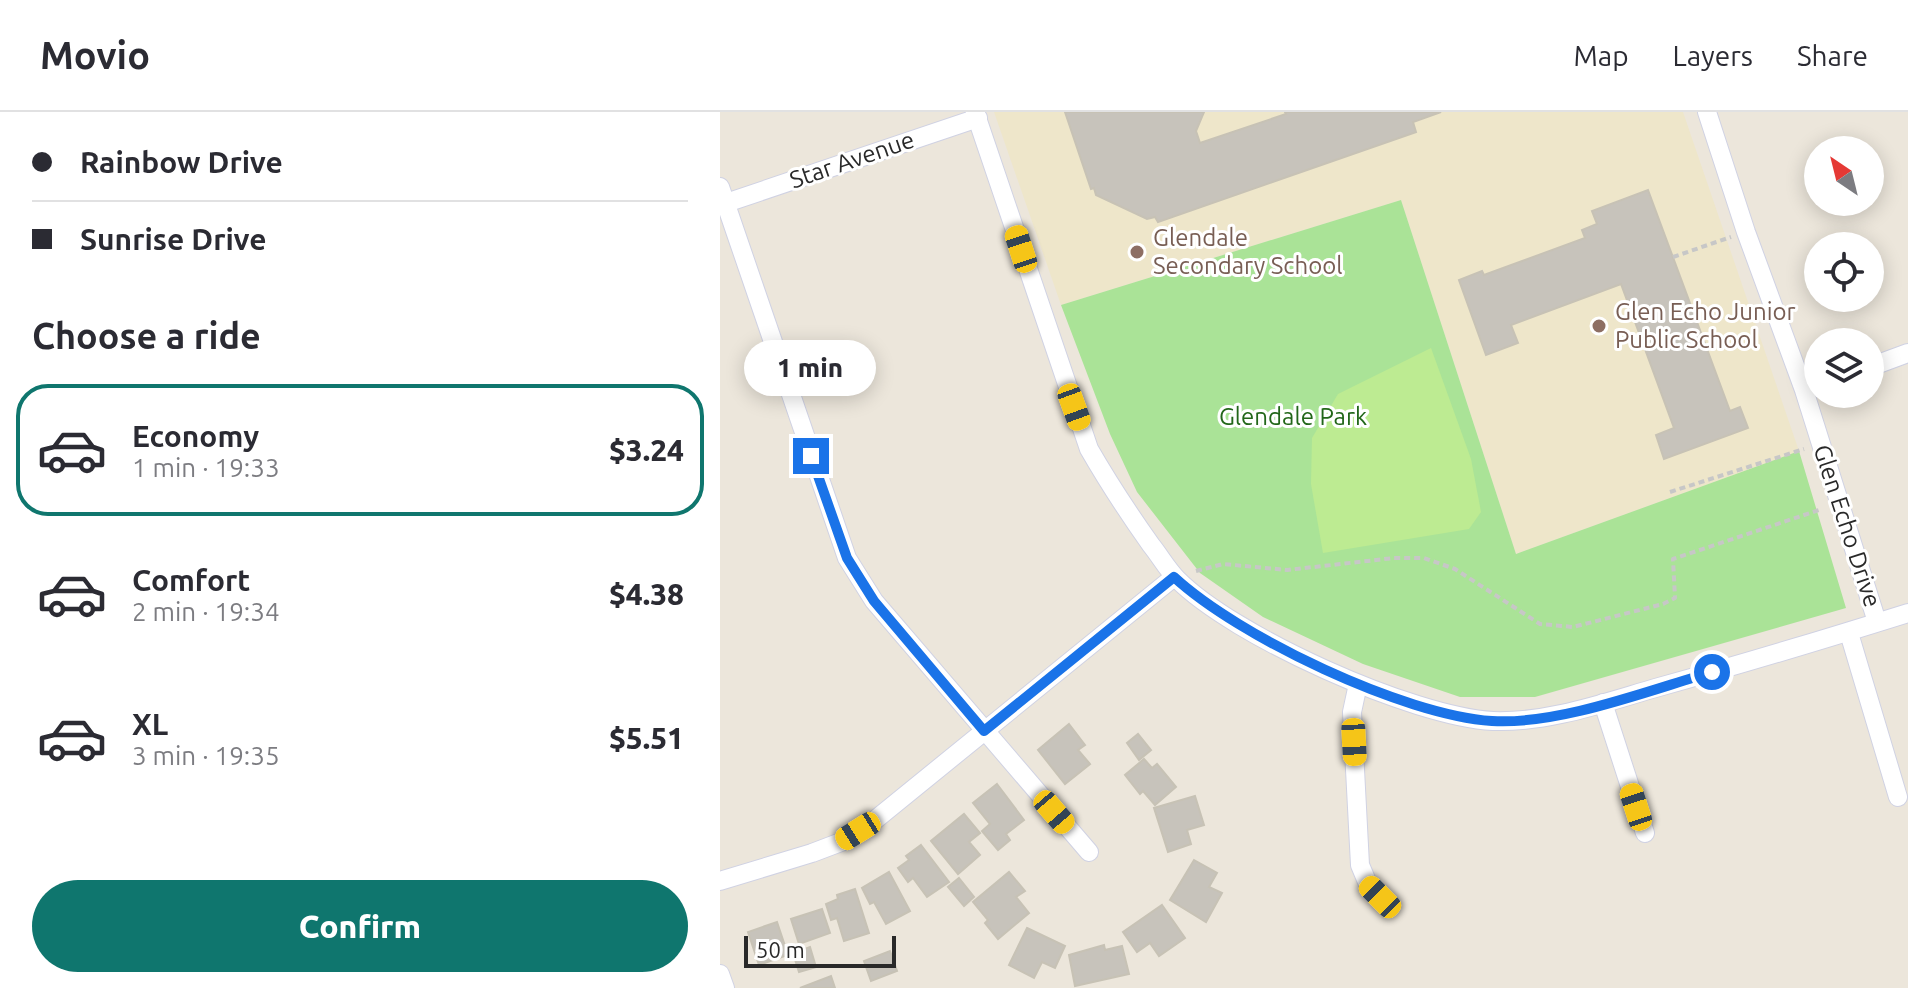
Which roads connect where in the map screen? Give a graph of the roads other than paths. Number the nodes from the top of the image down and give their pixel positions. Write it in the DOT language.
graph roads {
  1 [pos="1707,112"];
  2 [pos="976,115"];
  3 [pos="723,195"];
  4 [pos="1908,353"];
  5 [pos="1884,362"];
  6 [pos="1804,370"];
  7 [pos="1815,408"];
  8 [pos="1174,577"];
  9 [pos="1908,613"];
  10 [pos="1877,622"];
  11 [pos="1849,633"];
  12 [pos="1358,684"];
  13 [pos="1603,703"];
  14 [pos="984,731"];
  15 [pos="1898,797"];
  16 [pos="1645,833"];
  17 [pos="1089,852"];
  18 [pos="720,881"];
  19 [pos="1380,897"];
  20 [pos="720,974"];
  21 [pos="725,988"];
  1 -- 6 [label="street, Glen Echo Drive"];
  2 -- 3 [label="street, Star Avenue"];
  2 -- 8 [label="street"];
  3 -- 14 [label="street"];
  4 -- 5 [label="street"];
  7 -- 10 [label="street, Glen Echo Drive"];
  8 -- 12 [label="street"];
  8 -- 14 [label="street"];
  9 -- 10 [label="street"];
  10 -- 11 [label="street"];
  11 -- 13 [label="street"];
  11 -- 15 [label="street"];
  12 -- 13 [label="street"];
  12 -- 19 [label="street"];
  13 -- 16 [label="street"];
  14 -- 17 [label="street"];
  14 -- 18 [label="street"];
  20 -- 21 [label="street"];
}
